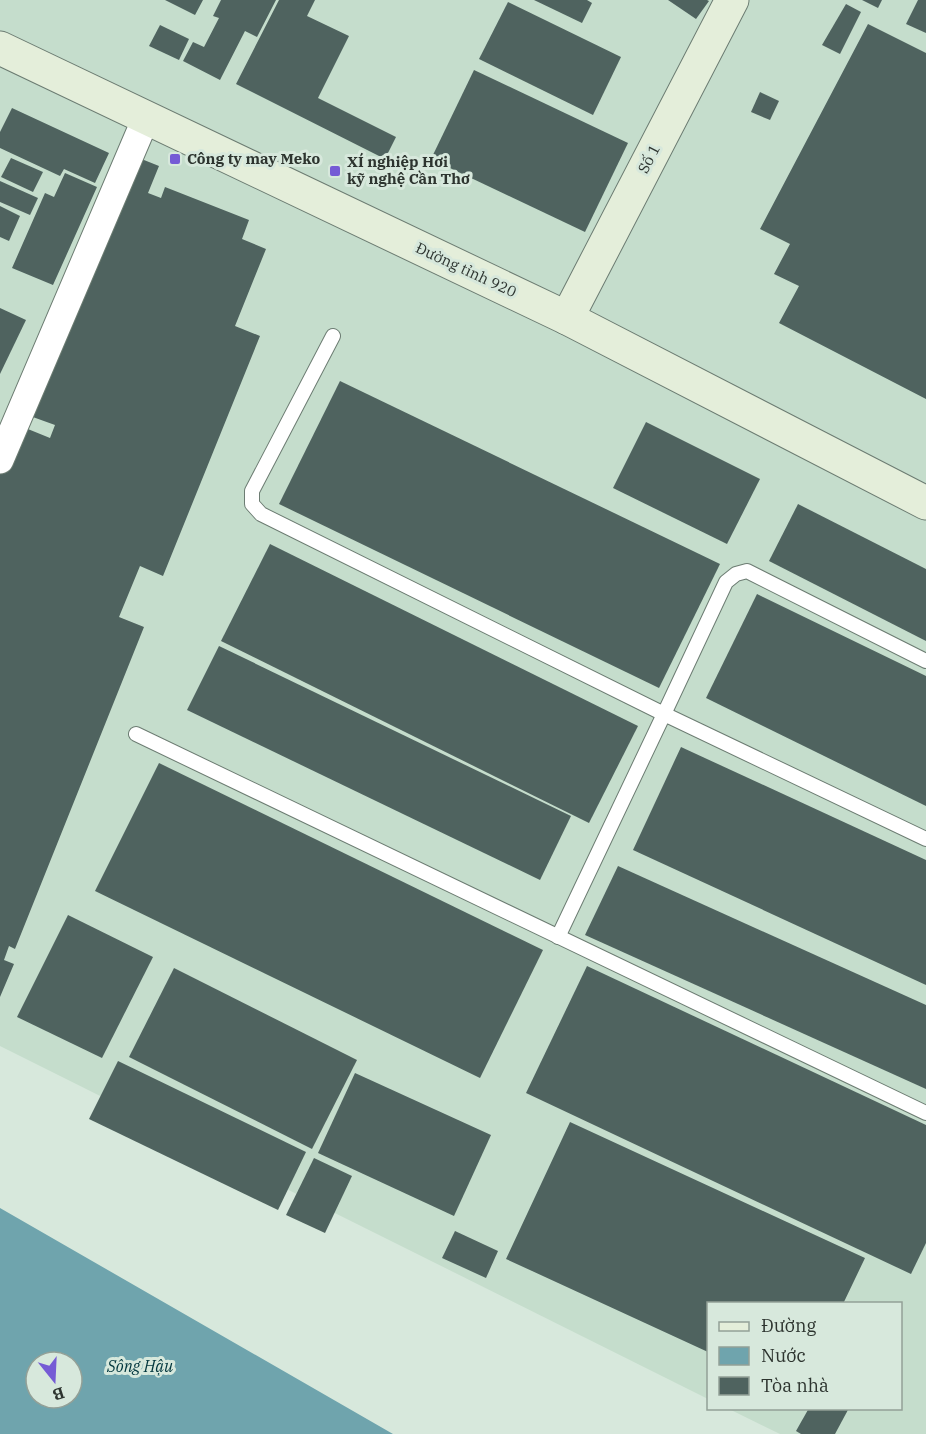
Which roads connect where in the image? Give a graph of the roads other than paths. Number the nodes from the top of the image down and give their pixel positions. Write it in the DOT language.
graph roads {
  1 [pos="732,0"];
  2 [pos="0,48"];
  3 [pos="146,118"];
  4 [pos="567,318"];
  5 [pos="333,336"];
  6 [pos="0,460"];
  7 [pos="926,503"];
  8 [pos="926,661"];
  9 [pos="664,714"];
  10 [pos="136,734"];
  11 [pos="926,839"];
  12 [pos="558,937"];
  13 [pos="926,1113"];
  1 -- 4 [label="main road, Số 1"];
  2 -- 3 [label="main road, Đường tỉnh 920"];
  3 -- 4 [label="main road, Đường tỉnh 920"];
  3 -- 6 [label="street"];
  4 -- 7 [label="main road, Đường tỉnh 920"];
  5 -- 9 [label="lane"];
  8 -- 9 [label="lane"];
  9 -- 11 [label="lane"];
  9 -- 12 [label="lane"];
  10 -- 12 [label="lane"];
  12 -- 13 [label="lane"];
}
